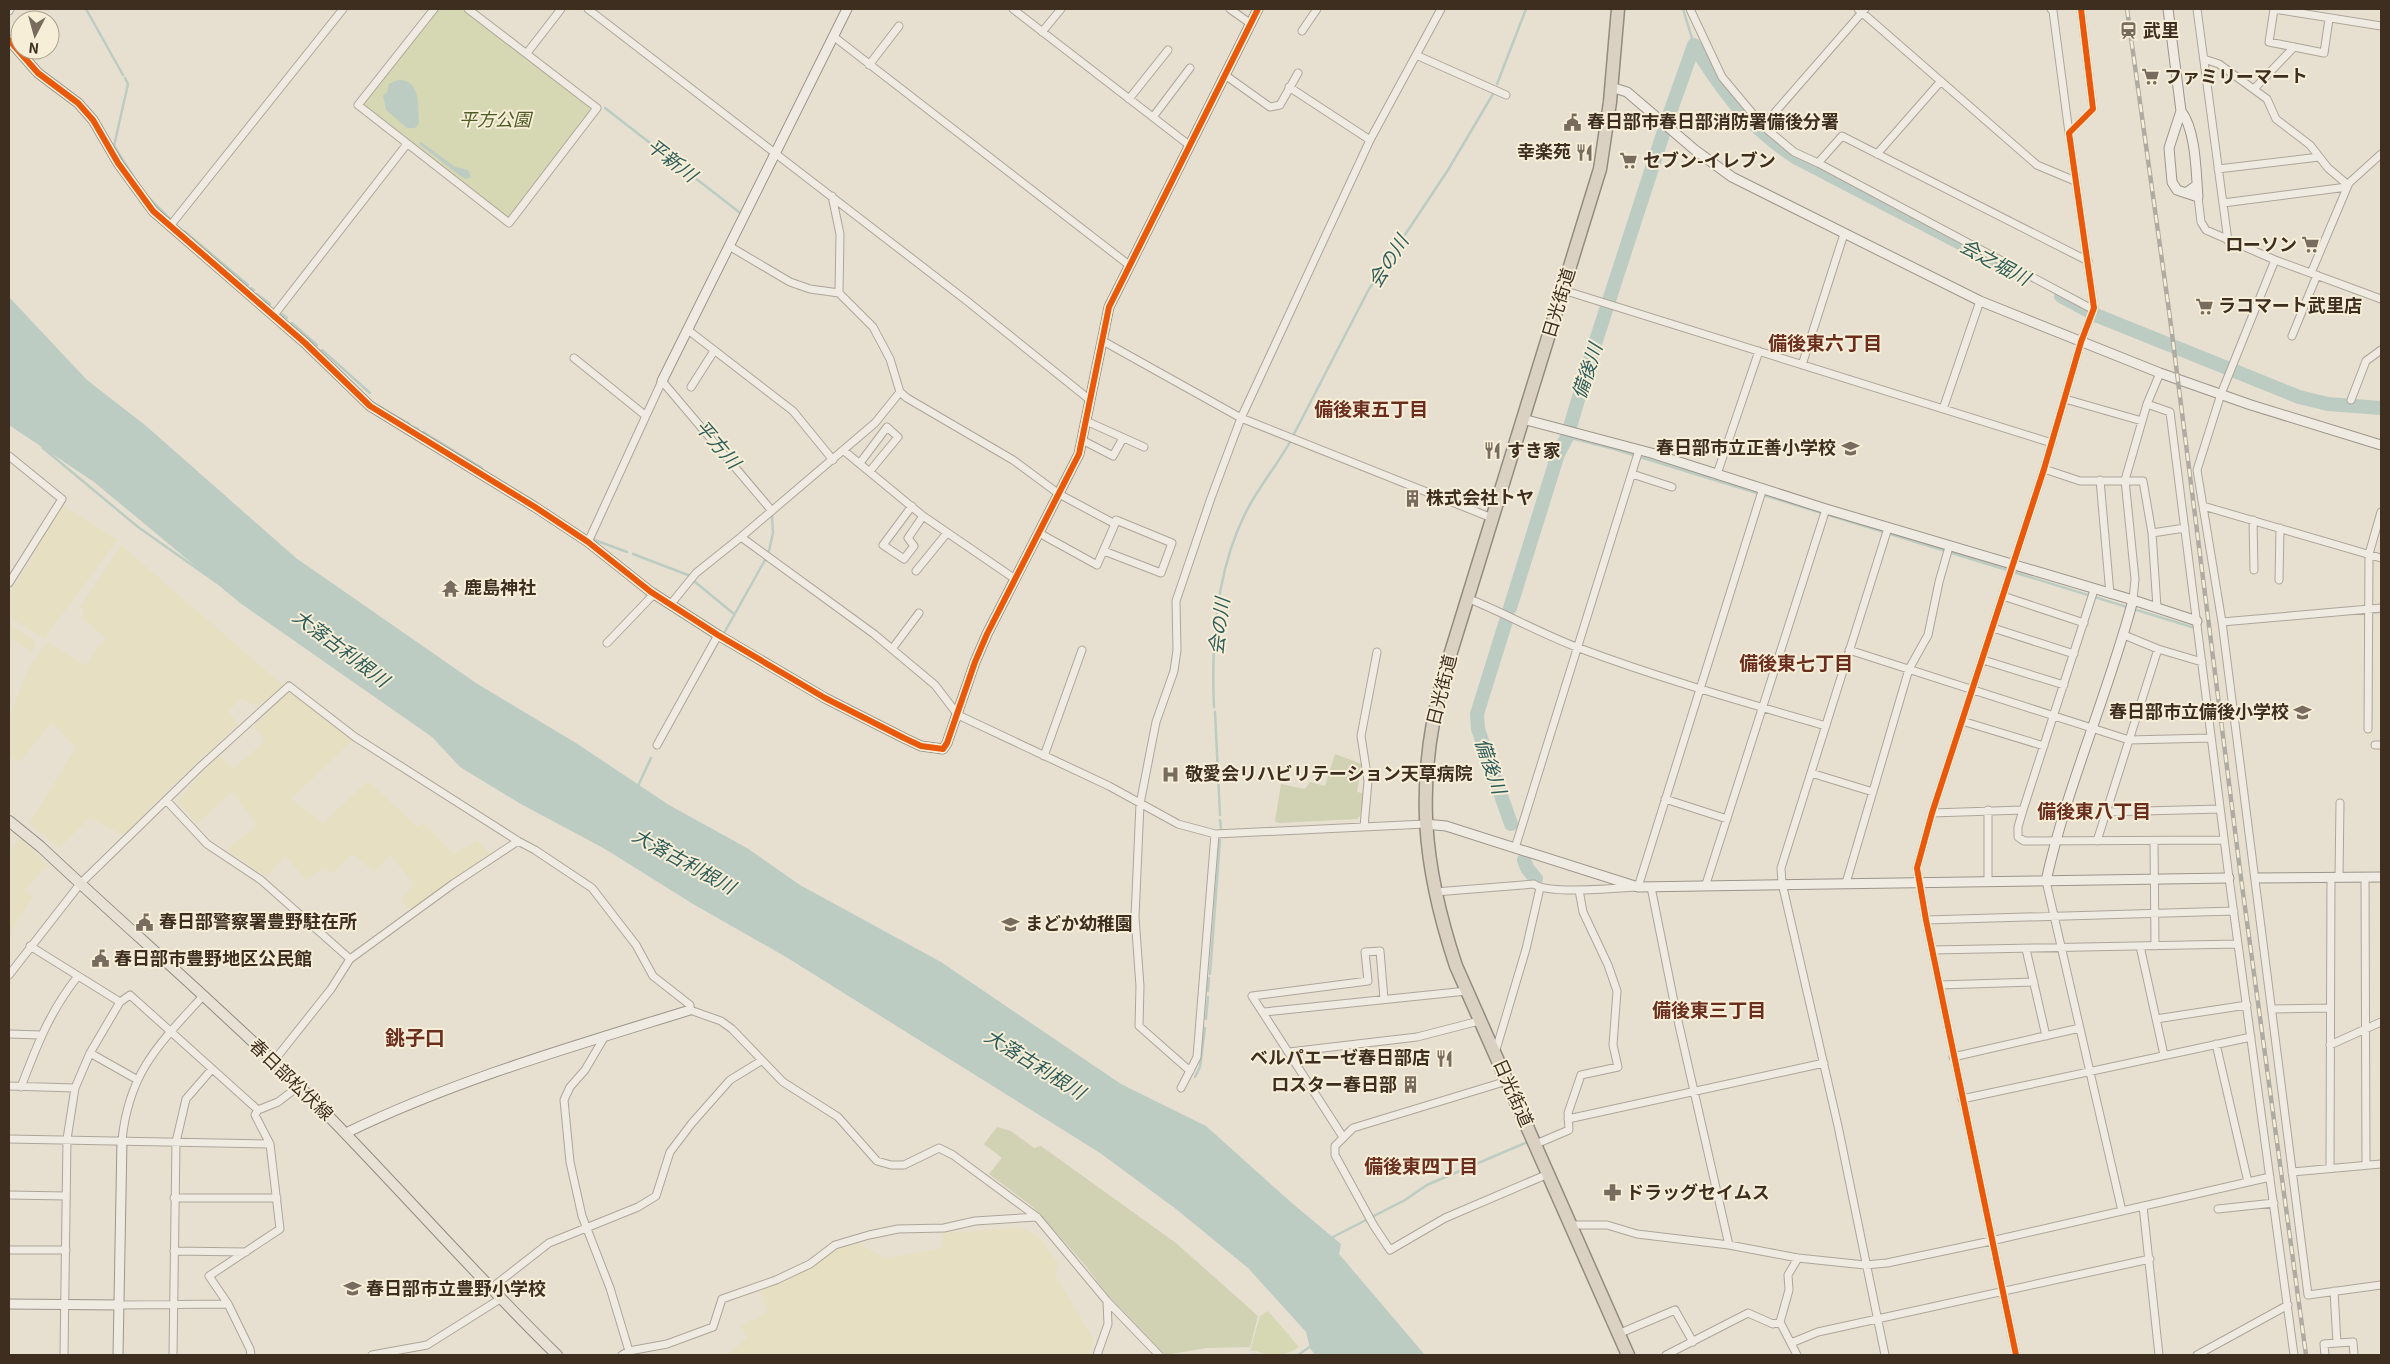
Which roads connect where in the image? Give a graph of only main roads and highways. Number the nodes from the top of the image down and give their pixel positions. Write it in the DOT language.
graph roads {
  1 [pos="1618,9"];
  2 [pos="9,821"];
  3 [pos="557,1355"];
  4 [pos="1628,1355"];
  1 -- 4 [label="highway, 日光街道"];
  2 -- 3 [label="main road, 春日部松伏線"];
}
